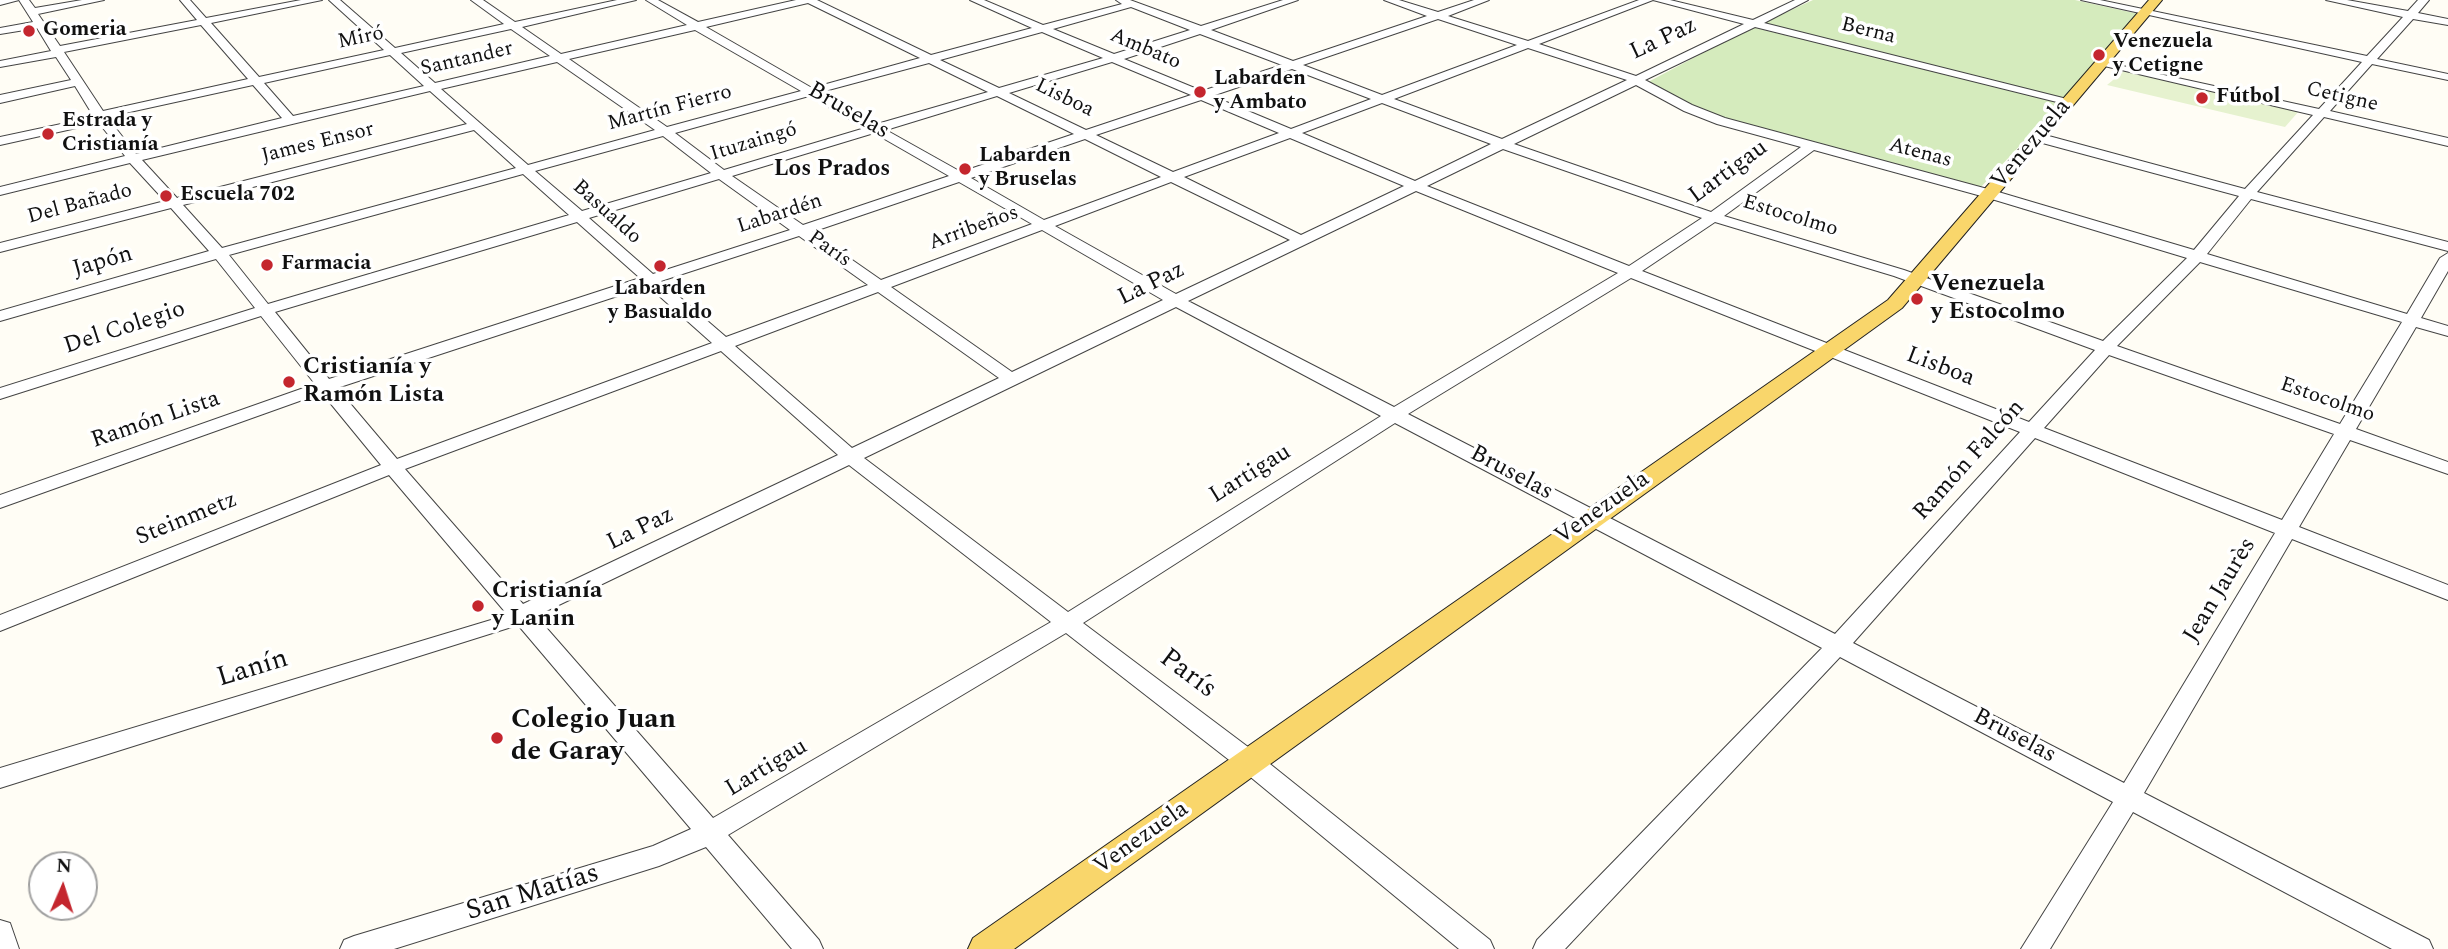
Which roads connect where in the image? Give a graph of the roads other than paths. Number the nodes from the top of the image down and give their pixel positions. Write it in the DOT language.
graph roads {
  1 [pos="14,0"];
  2 [pos="24,0"];
  3 [pos="99,0"];
  4 [pos="185,0"];
  5 [pos="317,0"];
  6 [pos="334,0"];
  7 [pos="476,0"];
  8 [pos="631,0"];
  9 [pos="651,0"];
  10 [pos="809,0"];
  11 [pos="975,0"];
  12 [pos="1270,0"];
  13 [pos="1293,0"];
  14 [pos="1389,0"];
  15 [pos="1485,0"];
  16 [pos="1648,0"];
  17 [pos="1658,0"];
  18 [pos="1803,0"];
  19 [pos="2086,0"];
  20 [pos="2331,0"];
  21 [pos="2424,0"];
  22 [pos="0,2"];
  23 [pos="1126,2"];
  24 [pos="2151,6"];
  25 [pos="32,12"];
  26 [pos="1438,15"];
  27 [pos="2410,15"];
  28 [pos="204,22"];
  29 [pos="2448,22"];
  30 [pos="40,24"];
  31 [pos="1752,25"];
  32 [pos="512,26"];
  33 [pos="698,26"];
  34 [pos="1043,28"];
  35 [pos="1197,28"];
  36 [pos="0,31"];
  37 [pos="1529,44"];
  38 [pos="57,51"];
  39 [pos="391,52"];
  40 [pos="558,58"];
  41 [pos="931,58"];
  42 [pos="1114,58"];
  43 [pos="2369,60"];
  44 [pos="2105,63"];
  45 [pos="0,64"];
  46 [pos="1294,65"];
  47 [pos="2448,77"];
  48 [pos="1636,79"];
  49 [pos="257,81"];
  50 [pos="77,82"];
  51 [pos="433,88"];
  52 [pos="811,91"];
  53 [pos="998,92"];
  54 [pos="1203,96"];
  55 [pos="1383,98"];
  56 [pos="0,99"];
  57 [pos="2068,101"];
  58 [pos="2322,113"];
  59 [pos="101,117"];
  60 [pos="290,120"];
  61 [pos="475,126"];
  62 [pos="875,128"];
  63 [pos="665,131"];
  64 [pos="1292,134"];
  65 [pos="1087,135"];
  66 [pos="2040,138"];
  67 [pos="0,141"];
  68 [pos="2448,142"];
  69 [pos="1502,144"];
  70 [pos="1811,146"];
  71 [pos="133,158"];
  72 [pos="525,169"];
  73 [pos="722,175"];
  74 [pos="961,177"];
  75 [pos="1174,177"];
  76 [pos="1416,186"];
  77 [pos="0,191"];
  78 [pos="1990,194"];
  79 [pos="2248,194"];
  80 [pos="171,202"];
  81 [pos="580,217"];
  82 [pos="1713,217"];
  83 [pos="1045,225"];
  84 [pos="801,231"];
  85 [pos="1299,239"];
  86 [pos="2448,247"];
  87 [pos="0,248"];
  88 [pos="219,253"];
  89 [pos="2197,256"];
  90 [pos="2448,258"];
  91 [pos="1630,272"];
  92 [pos="649,281"];
  93 [pos="1917,281"];
  94 [pos="881,286"];
  95 [pos="1176,301"];
  96 [pos="265,310"];
  97 [pos="0,316"];
  98 [pos="2412,320"];
  99 [pos="2448,331"];
  100 [pos="721,345"];
  101 [pos="2106,348"];
  102 [pos="1830,352"];
  103 [pos="1011,379"];
  104 [pos="327,387"];
  105 [pos="0,394"];
  106 [pos="1396,414"];
  107 [pos="2034,430"];
  108 [pos="2346,432"];
  109 [pos="851,457"];
  110 [pos="393,467"];
  111 [pos="2448,468"];
  112 [pos="0,502"];
  113 [pos="1592,517"];
  114 [pos="2288,530"];
  115 [pos="2448,593"];
  116 [pos="522,614"];
  117 [pos="0,623"];
  118 [pos="1066,623"];
  119 [pos="1838,645"];
  120 [pos="1251,763"];
  121 [pos="0,778"];
  122 [pos="2129,797"];
  123 [pos="710,833"];
  124 [pos="0,932"];
  125 [pos="5,949"];
  126 [pos="354,949"];
  127 [pos="809,949"];
  128 [pos="986,949"];
  129 [pos="1480,949"];
  130 [pos="1547,949"];
  131 [pos="2035,949"];
  132 [pos="2419,949"];
  1 -- 22 [label="street"];
  2 -- 25 [label="street"];
  3 -- 25 [label="street"];
  4 -- 28 [label="street"];
  5 -- 28 [label="street"];
  6 -- 39 [label="street, Basualdo"];
  7 -- 32 [label="street, París"];
  8 -- 32 [label="street, Miró"];
  9 -- 33 [label="street, Bruselas"];
  10 -- 33 [label="street, Santander"];
  10 -- 41 [label="street, Lisboa"];
  11 -- 34 [label="street, Ambato"];
  12 -- 35 [label="street, Ituzaingó"];
  13 -- 35 [label="street, Ituzaingó"];
  14 -- 26 [label="street, Atenas"];
  15 -- 26 [label="street, Labardén"];
  16 -- 37 [label="street, Arribeños"];
  17 -- 31 [label="street, Berna"];
  18 -- 31 [label="street, La Paz"];
  19 -- 24 [label="street"];
  20 -- 27 [label="street"];
  21 -- 27 [label="street, Ramón Falcón"];
  23 -- 34 [label="street, Martín Fierro"];
  23 -- 35 [label="street, Estocolmo"];
  24 -- 43 [label="street"];
  24 -- 44 [label="main road, Venezuela"];
  25 -- 30 [label="street"];
  26 -- 37 [label="street, Atenas"];
  26 -- 46 [label="street, Labardén"];
  27 -- 29 [label="street"];
  27 -- 43 [label="street, Ramón Falcón"];
  28 -- 38 [label="street"];
  28 -- 49 [label="street"];
  30 -- 36 [label="street"];
  30 -- 38 [label="street"];
  31 -- 48 [label="street, La Paz"];
  31 -- 57 [label="street, Berna"];
  32 -- 39 [label="street, Miró"];
  32 -- 40 [label="street, París"];
  33 -- 40 [label="street, Santander"];
  33 -- 52 [label="street, Bruselas"];
  34 -- 41 [label="street, Martín Fierro"];
  34 -- 42 [label="street, Ambato"];
  35 -- 42 [label="street, Ituzaingó"];
  35 -- 46 [label="street, Estocolmo"];
  37 -- 48 [label="street, Atenas"];
  37 -- 55 [label="street, Arribeños"];
  38 -- 45 [label="street"];
  38 -- 50 [label="street"];
  39 -- 49 [label="street, Miró"];
  39 -- 51 [label="street, Basualdo"];
  40 -- 51 [label="street, Santander"];
  40 -- 63 [label="street, París"];
  41 -- 52 [label="street, Martín Fierro"];
  41 -- 53 [label="street, Lisboa"];
  42 -- 53 [label="street, Ituzaingó"];
  42 -- 54 [label="street, Ambato"];
  43 -- 47 [label="street"];
  43 -- 58 [label="street, Ramón Falcón"];
  44 -- 57 [label="main road, Venezuela"];
  44 -- 58 [label="street, Cetigne"];
  46 -- 54 [label="street, Labardén"];
  46 -- 55 [label="street, Estocolmo"];
  48 -- 69 [label="street, La Paz"];
  48 -- 70 [label="street, Atenas"];
  49 -- 59 [label="street, Miró"];
  49 -- 60 [label="street"];
  50 -- 56 [label="street"];
  50 -- 59 [label="street"];
  51 -- 60 [label="street, Santander"];
  51 -- 61 [label="street, Basualdo"];
  52 -- 62 [label="street, Bruselas"];
  52 -- 63 [label="street, Martín Fierro"];
  53 -- 62 [label="street, Ituzaingó"];
  53 -- 65 [label="street, Lisboa"];
  54 -- 64 [label="street, Ambato"];
  54 -- 65 [label="street, Labardén"];
  55 -- 64 [label="street, Arribeños"];
  55 -- 69 [label="street, Estocolmo"];
  57 -- 66 [label="main road, Venezuela"];
  58 -- 68 [label="street, Cetigne"];
  58 -- 79 [label="street, Ramón Falcón"];
  59 -- 67 [label="street, Miró"];
  59 -- 71 [label="street"];
  60 -- 71 [label="street, Santander"];
  61 -- 72 [label="street, Basualdo"];
  61 -- 80 [label="street, James Ensor"];
  62 -- 73 [label="street, Ituzaingó"];
  62 -- 74 [label="street, Bruselas"];
  63 -- 72 [label="street, Martín Fierro"];
  63 -- 73 [label="street, París"];
  64 -- 75 [label="street, Arribeños"];
  64 -- 76 [label="street, Ambato"];
  65 -- 74 [label="street, Labardén"];
  65 -- 75 [label="street, Lisboa"];
  66 -- 78 [label="main road, Venezuela"];
  66 -- 79 [label="street"];
  69 -- 76 [label="street, La Paz"];
  69 -- 82 [label="street, Estocolmo"];
  70 -- 78 [label="street, Atenas"];
  70 -- 82 [label="street, Lartigau"];
  71 -- 77 [label="street, Santander"];
  71 -- 80 [label="street"];
  72 -- 81 [label="street, Basualdo"];
  72 -- 88 [label="street, Martín Fierro"];
  73 -- 81 [label="street, Ituzaingó"];
  73 -- 84 [label="street, París"];
  74 -- 83 [label="street, Bruselas"];
  74 -- 84 [label="street, Labardén"];
  75 -- 83 [label="street, Arribeños"];
  75 -- 85 [label="street, Lisboa"];
  76 -- 85 [label="street, La Paz"];
  76 -- 91 [label="street, Lisboa"];
  78 -- 89 [label="street, Atenas"];
  78 -- 93 [label="main road, Venezuela"];
  79 -- 86 [label="street"];
  79 -- 89 [label="street, Ramón Falcón"];
  80 -- 87 [label="street, Del Bañado"];
  80 -- 88 [label="street"];
  81 -- 92 [label="street, Basualdo"];
  81 -- 96 [label="street, Ituzaingó"];
  82 -- 91 [label="street, Lartigau"];
  82 -- 93 [label="street, Estocolmo"];
  83 -- 94 [label="street, Arribeños"];
  83 -- 95 [label="street, Bruselas"];
  84 -- 92 [label="street, Labardén"];
  84 -- 94 [label="street, París"];
  85 -- 95 [label="street, La Paz"];
  88 -- 96 [label="street"];
  88 -- 97 [label="street, Japón"];
  89 -- 98 [label="street, Atenas"];
  89 -- 101 [label="street, Ramón Falcón"];
  90 -- 98 [label="street, Jean Jaurès"];
  91 -- 102 [label="street, Lisboa"];
  91 -- 106 [label="street, Lartigau"];
  92 -- 100 [label="street, Basualdo"];
  92 -- 104 [label="street, Labardén"];
  93 -- 101 [label="street, Estocolmo"];
  93 -- 102 [label="main road, Venezuela"];
  94 -- 100 [label="street, Arribeños"];
  94 -- 103 [label="street, París"];
  95 -- 103 [label="street, La Paz"];
  95 -- 106 [label="street, Bruselas"];
  96 -- 104 [label="street"];
  96 -- 105 [label="street, Del Colegio"];
  98 -- 99 [label="street, Atenas"];
  98 -- 108 [label="street, Jean Jaurès"];
  100 -- 109 [label="street, Basualdo"];
  100 -- 110 [label="street, Arribeños"];
  101 -- 107 [label="street, Ramón Falcón"];
  101 -- 108 [label="street, Estocolmo"];
  102 -- 107 [label="street, Lisboa"];
  102 -- 113 [label="main road, Venezuela"];
  103 -- 109 [label="street, La Paz"];
  104 -- 110 [label="street"];
  104 -- 112 [label="street, Ramón Lista"];
  106 -- 113 [label="street, Bruselas"];
  106 -- 118 [label="street, Lartigau"];
  107 -- 114 [label="street, Lisboa"];
  107 -- 119 [label="street, Ramón Falcón"];
  108 -- 111 [label="street, Estocolmo"];
  108 -- 114 [label="street, Jean Jaurès"];
  109 -- 116 [label="street, La Paz"];
  109 -- 118 [label="street, París"];
  110 -- 116 [label="street"];
  110 -- 117 [label="street, Steinmetz"];
  113 -- 119 [label="street, Bruselas"];
  113 -- 120 [label="main road, Venezuela"];
  114 -- 115 [label="street, Lisboa"];
  114 -- 122 [label="street, Jean Jaurès"];
  116 -- 121 [label="street, Lanín"];
  116 -- 123 [label="street"];
  118 -- 120 [label="street, París"];
  118 -- 123 [label="street, Lartigau"];
  119 -- 122 [label="street, Bruselas"];
  119 -- 130 [label="street, Ramón Falcón"];
  120 -- 128 [label="main road, Venezuela"];
  120 -- 129 [label="street, París"];
  122 -- 131 [label="street, Jean Jaurès"];
  122 -- 132 [label="street, Bruselas"];
  123 -- 126 [label="street, San Matías"];
  123 -- 127 [label="street"];
  124 -- 125 [label="street"];
}
